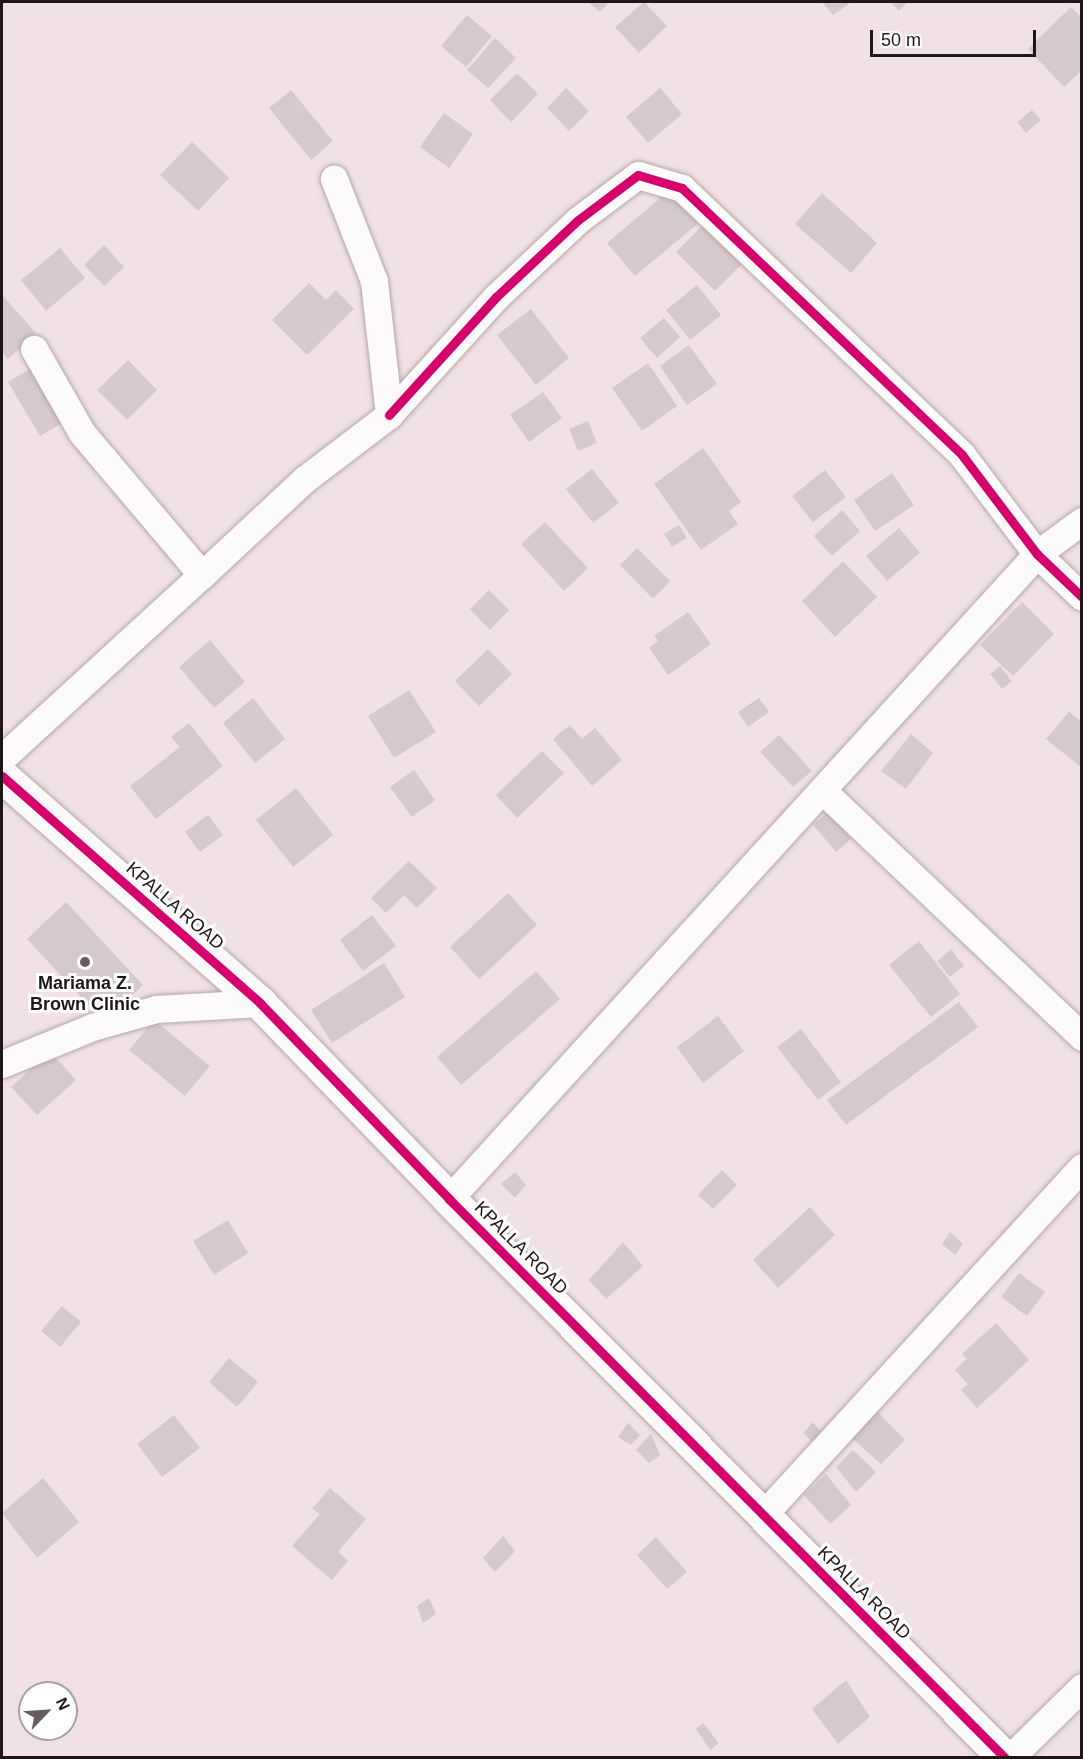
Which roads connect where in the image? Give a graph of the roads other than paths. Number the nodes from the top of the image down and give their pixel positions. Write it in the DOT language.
graph roads {
  1 [pos="334,179"];
  2 [pos="34,349"];
  3 [pos="389,415"];
  4 [pos="1082,521"];
  5 [pos="1037,554"];
  6 [pos="202,575"];
  7 [pos="1082,597"];
  8 [pos="2,758"];
  9 [pos="2,776"];
  10 [pos="822,790"];
  11 [pos="260,1003"];
  12 [pos="1082,1037"];
  13 [pos="2,1064"];
  14 [pos="1082,1167"];
  15 [pos="449,1199"];
  16 [pos="763,1515"];
  17 [pos="1082,1687"];
  18 [pos="1005,1758"];
  19 [pos="1010,1758"];
  1 -- 3 [label="street"];
  2 -- 6 [label="street"];
  3 -- 5 [label="street"];
  3 -- 6 [label="street"];
  4 -- 5 [label="street"];
  5 -- 7 [label="street"];
  5 -- 10 [label="street"];
  6 -- 8 [label="street"];
  9 -- 11 [label="street, KPALLA ROAD"];
  10 -- 12 [label="street"];
  10 -- 15 [label="street"];
  11 -- 13 [label="street"];
  11 -- 15 [label="street, KPALLA ROAD"];
  14 -- 16 [label="street"];
  15 -- 16 [label="street, KPALLA ROAD"];
  16 -- 18 [label="street, KPALLA ROAD"];
  17 -- 19 [label="street"];
}
